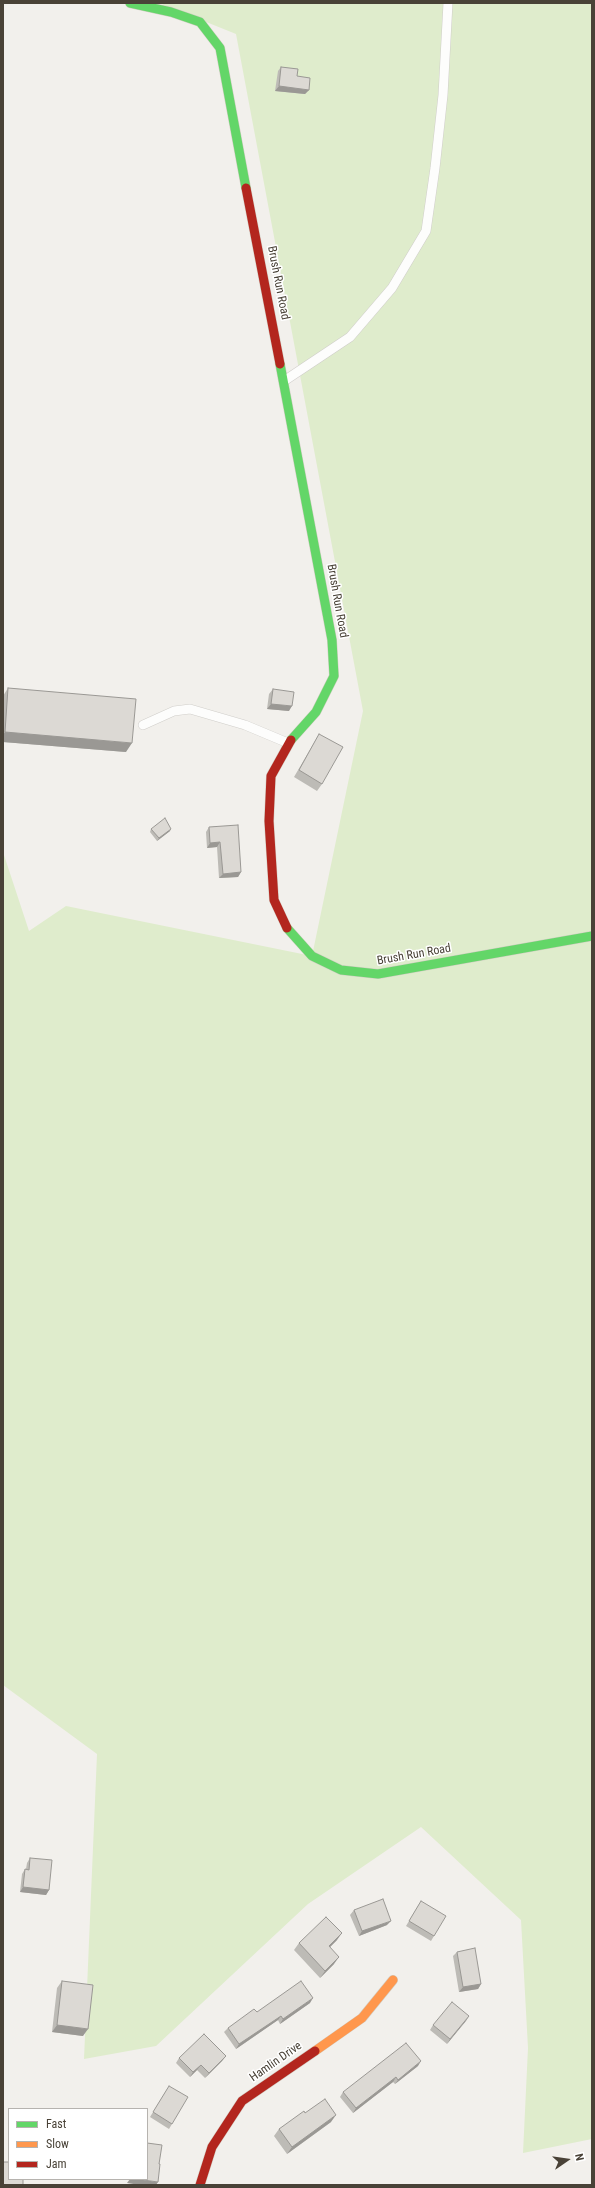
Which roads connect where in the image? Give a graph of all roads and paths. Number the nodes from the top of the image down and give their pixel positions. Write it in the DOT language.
graph roads {
  1 [pos="130,3"];
  2 [pos="448,3"];
  3 [pos="284,381"];
  4 [pos="143,725"];
  5 [pos="288,743"];
  6 [pos="592,936"];
  7 [pos="393,1980"];
  8 [pos="200,2185"];
  1 -- 3 [label="street, Brush Run Road"];
  2 -- 3 [label="lane"];
  3 -- 5 [label="street, Brush Run Road"];
  4 -- 5 [label="lane"];
  5 -- 6 [label="street, Brush Run Road"];
  7 -- 8 [label="street, Hamlin Drive"];
}
